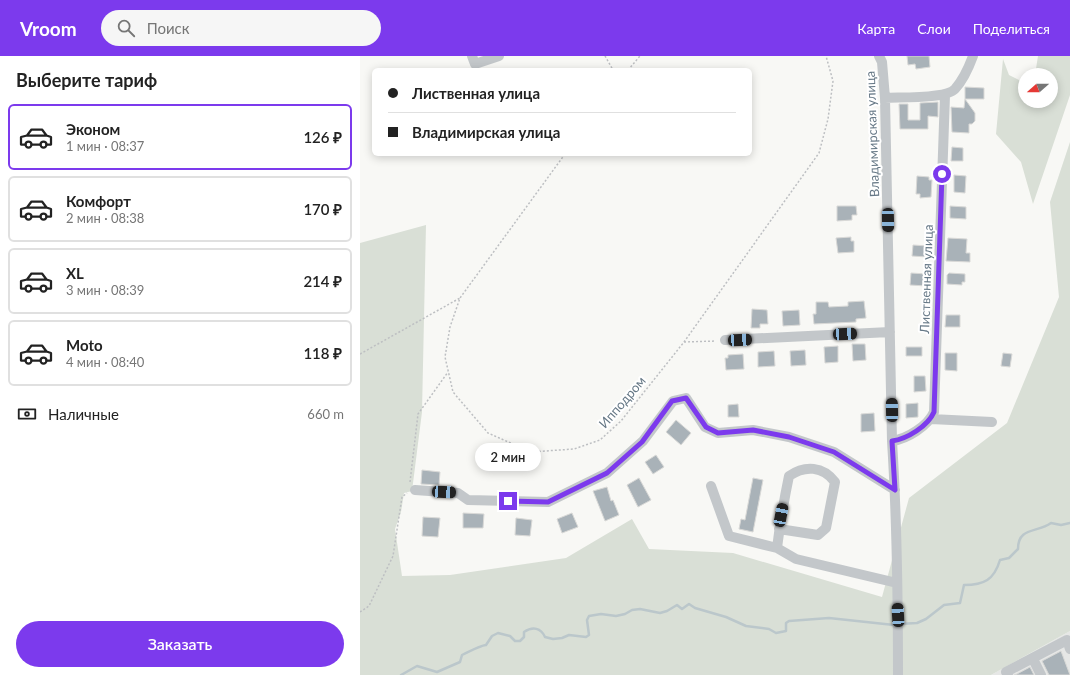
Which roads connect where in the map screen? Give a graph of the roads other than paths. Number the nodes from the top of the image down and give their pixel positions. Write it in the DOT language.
graph roads {
  1 [pos="472,56"];
  2 [pos="498,56"];
  3 [pos="879,56"];
  4 [pos="972,56"];
  5 [pos="945,95"];
  6 [pos="885,98"];
  7 [pos="890,332"];
  8 [pos="725,340"];
  9 [pos="931,419"];
  10 [pos="992,422"];
  11 [pos="892,441"];
  12 [pos="711,486"];
  13 [pos="412,490"];
  14 [pos="895,490"];
  15 [pos="779,529"];
  16 [pos="777,548"];
  17 [pos="897,583"];
  18 [pos="1070,649"];
  19 [pos="1033,659"];
  20 [pos="1005,674"];
  21 [pos="898,675"];
  22 [pos="1041,675"];
  1 -- 2 [label="street"];
  3 -- 6 [label="street, Владимирская улица"];
  4 -- 5 [label="street"];
  5 -- 6 [label="street"];
  5 -- 9 [label="street, Лиственная улица"];
  6 -- 7 [label="street, Владимирская улица"];
  7 -- 8 [label="street"];
  7 -- 11 [label="street, Владимирская улица"];
  9 -- 10 [label="street"];
  9 -- 11 [label="street"];
  11 -- 14 [label="street, Владимирская улица"];
  12 -- 16 [label="street"];
  13 -- 14 [label="street"];
  14 -- 17 [label="street, Владимирская улица"];
  15 -- 15 [label="street"];
  15 -- 16 [label="street"];
  16 -- 17 [label="street"];
  17 -- 21 [label="street, Владимирская улица"];
  18 -- 19 [label="street"];
  19 -- 20 [label="street"];
  19 -- 22 [label="street"];
}
